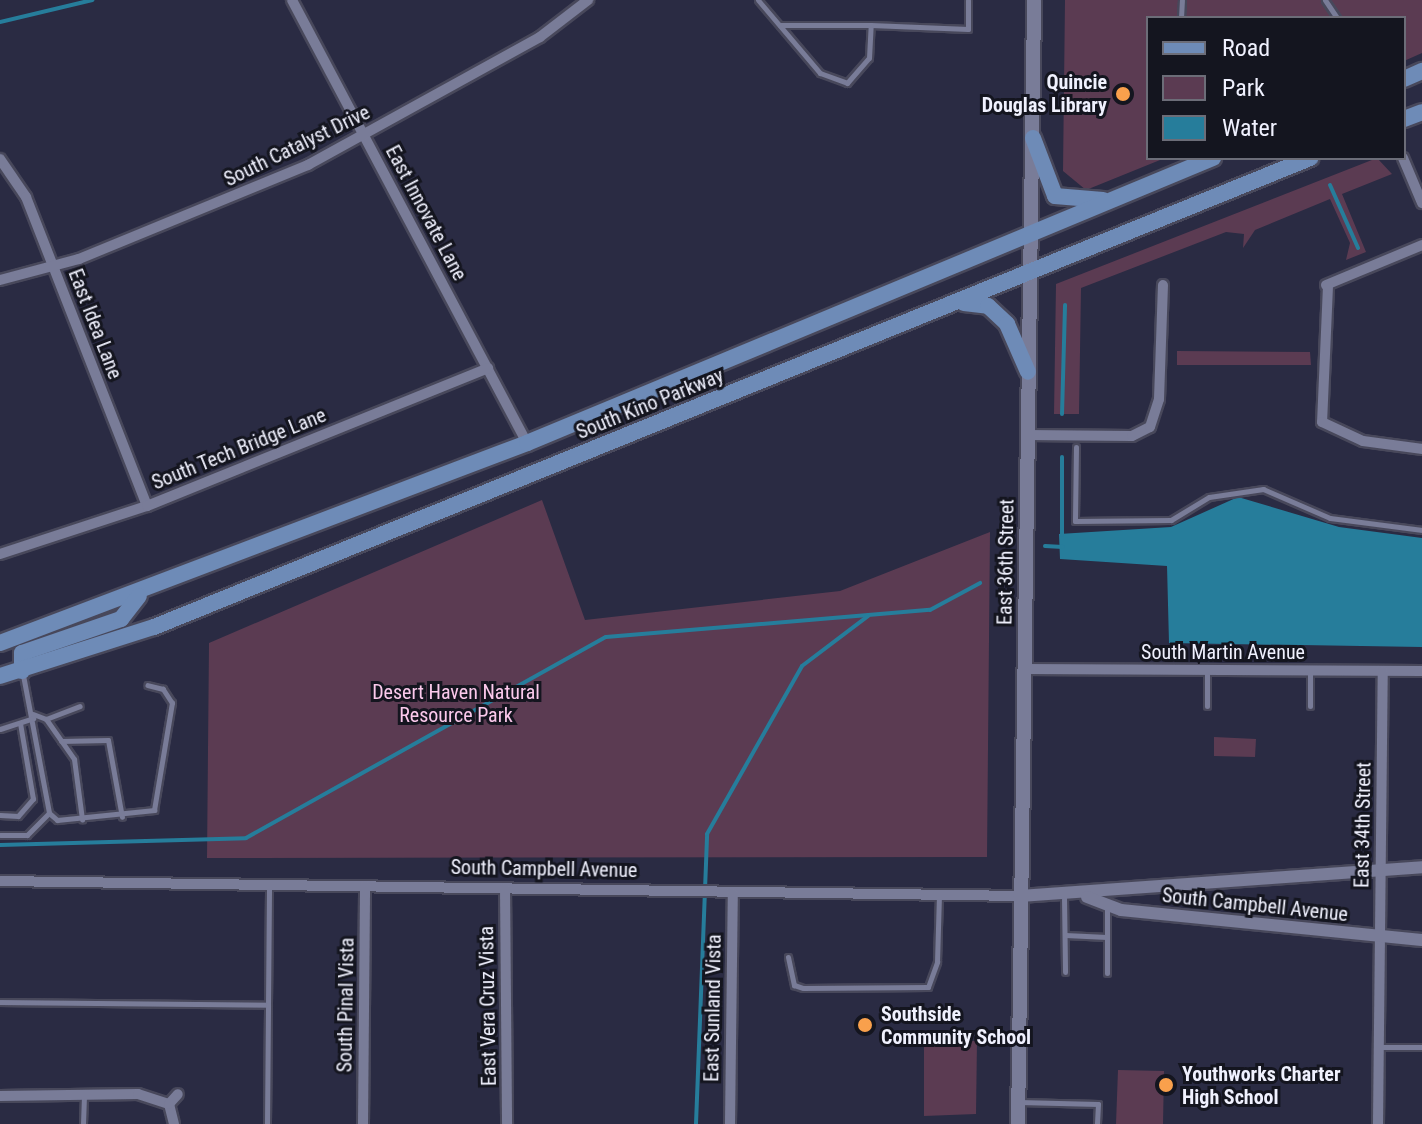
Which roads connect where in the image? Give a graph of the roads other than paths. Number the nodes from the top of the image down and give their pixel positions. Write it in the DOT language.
graph roads {
  1 [pos="292,0"];
  2 [pos="588,0"];
  3 [pos="758,0"];
  4 [pos="968,0"];
  5 [pos="1034,0"];
  6 [pos="779,25"];
  7 [pos="871,25"];
  8 [pos="364,134"];
  9 [pos="1033,138"];
  10 [pos="0,159"];
  11 [pos="1208,160"];
  12 [pos="1305,160"];
  13 [pos="1404,160"];
  14 [pos="1112,199"];
  15 [pos="1422,203"];
  16 [pos="1031,235"];
  17 [pos="1422,245"];
  18 [pos="53,266"];
  19 [pos="1030,274"];
  20 [pos="0,280"];
  21 [pos="1163,285"];
  22 [pos="958,303"];
  23 [pos="488,368"];
  24 [pos="1028,372"];
  25 [pos="1027,435"];
  26 [pos="527,443"];
  27 [pos="1076,447"];
  28 [pos="1422,449"];
  29 [pos="147,506"];
  30 [pos="1422,530"];
  31 [pos="0,554"];
  32 [pos="140,595"];
  33 [pos="0,643"];
  34 [pos="1025,669"];
  35 [pos="1207,670"];
  36 [pos="1310,670"];
  37 [pos="22,671"];
  38 [pos="1383,671"];
  39 [pos="1422,671"];
  40 [pos="0,676"];
  41 [pos="147,685"];
  42 [pos="80,706"];
  43 [pos="1207,706"];
  44 [pos="1310,706"];
  45 [pos="33,716"];
  46 [pos="46,719"];
  47 [pos="20,723"];
  48 [pos="0,729"];
  49 [pos="61,741"];
  50 [pos="49,813"];
  51 [pos="0,815"];
  52 [pos="122,817"];
  53 [pos="82,819"];
  54 [pos="0,835"];
  55 [pos="1422,867"];
  56 [pos="1380,868"];
  57 [pos="0,881"];
  58 [pos="269,884"];
  59 [pos="365,886"];
  60 [pos="505,888"];
  61 [pos="733,893"];
  62 [pos="939,895"];
  63 [pos="1020,896"];
  64 [pos="1064,897"];
  65 [pos="1087,897"];
  66 [pos="1107,905"];
  67 [pos="1065,935"];
  68 [pos="1107,937"];
  69 [pos="1380,939"];
  70 [pos="1422,940"];
  71 [pos="788,957"];
  72 [pos="1065,972"];
  73 [pos="1107,973"];
  74 [pos="0,1002"];
  75 [pos="268,1005"];
  76 [pos="1379,1047"];
  77 [pos="1422,1047"];
  78 [pos="178,1094"];
  79 [pos="84,1095"];
  80 [pos="0,1096"];
  81 [pos="1018,1102"];
  82 [pos="169,1104"];
  83 [pos="83,1124"];
  84 [pos="174,1124"];
  85 [pos="267,1124"];
  86 [pos="363,1124"];
  87 [pos="507,1124"];
  88 [pos="730,1124"];
  89 [pos="1018,1124"];
  90 [pos="1097,1124"];
  91 [pos="1378,1124"];
  1 -- 8 [label="street, East Innovate Lane"];
  2 -- 8 [label="street, South Catalyst Drive"];
  3 -- 6 [label="lane"];
  4 -- 7 [label="lane"];
  5 -- 9 [label="main road, East 36th Street"];
  6 -- 7 [label="lane"];
  6 -- 7 [label="lane"];
  8 -- 18 [label="street, South Catalyst Drive"];
  8 -- 23 [label="street, East Innovate Lane"];
  9 -- 14 [label="main road"];
  9 -- 16 [label="main road, East 36th Street"];
  10 -- 18 [label="street, East Idea Lane"];
  11 -- 14 [label="main road, South Kino Parkway"];
  12 -- 19 [label="main road, South Kino Parkway"];
  13 -- 15 [label="street"];
  14 -- 16 [label="main road, South Kino Parkway"];
  16 -- 19 [label="main road, East 36th Street"];
  16 -- 26 [label="main road, South Kino Parkway"];
  17 -- 28 [label="street"];
  18 -- 20 [label="street, South Catalyst Drive"];
  18 -- 29 [label="street, East Idea Lane"];
  19 -- 22 [label="main road, South Kino Parkway"];
  19 -- 24 [label="main road, East 36th Street"];
  21 -- 25 [label="street"];
  22 -- 24 [label="main road"];
  22 -- 37 [label="main road, South Kino Parkway"];
  23 -- 26 [label="street, East Innovate Lane"];
  23 -- 29 [label="street, South Tech Bridge Lane"];
  24 -- 25 [label="main road, East 36th Street"];
  25 -- 34 [label="main road, East 36th Street"];
  26 -- 32 [label="main road, South Kino Parkway"];
  27 -- 30 [label="lane"];
  29 -- 31 [label="street, South Tech Bridge Lane"];
  32 -- 33 [label="main road, South Kino Parkway"];
  32 -- 37 [label="main road"];
  34 -- 35 [label="street, South Martin Avenue"];
  34 -- 63 [label="main road, East 36th Street"];
  35 -- 36 [label="street, South Martin Avenue"];
  35 -- 43 [label="lane"];
  36 -- 38 [label="street, South Martin Avenue"];
  36 -- 44 [label="lane"];
  37 -- 40 [label="main road, South Kino Parkway"];
  37 -- 45 [label="lane"];
  38 -- 39 [label="street, South Martin Avenue"];
  38 -- 56 [label="street, East 34th Street"];
  41 -- 52 [label="lane"];
  42 -- 46 [label="lane"];
  45 -- 46 [label="lane"];
  45 -- 47 [label="lane"];
  45 -- 50 [label="lane"];
  46 -- 49 [label="lane"];
  47 -- 48 [label="lane"];
  47 -- 51 [label="lane"];
  49 -- 52 [label="lane"];
  49 -- 53 [label="lane"];
  50 -- 53 [label="lane"];
  50 -- 54 [label="lane"];
  52 -- 53 [label="lane"];
  55 -- 56 [label="street, South Campbell Avenue"];
  56 -- 65 [label="street, South Campbell Avenue"];
  56 -- 69 [label="street, East 34th Street"];
  57 -- 58 [label="street, South Campbell Avenue"];
  58 -- 59 [label="street, South Campbell Avenue"];
  58 -- 75 [label="lane"];
  59 -- 60 [label="street, South Campbell Avenue"];
  59 -- 86 [label="street, South Pinal Vista"];
  60 -- 61 [label="street, South Campbell Avenue"];
  60 -- 87 [label="street, East Vera Cruz Vista"];
  61 -- 62 [label="street, South Campbell Avenue"];
  61 -- 88 [label="street, East Sunland Vista"];
  62 -- 63 [label="street, South Campbell Avenue"];
  62 -- 71 [label="lane"];
  63 -- 64 [label="street, South Campbell Avenue"];
  63 -- 81 [label="main road, East 36th Street"];
  64 -- 65 [label="street, South Campbell Avenue"];
  64 -- 67 [label="lane"];
  65 -- 66 [label="street, South Campbell Avenue"];
  66 -- 68 [label="lane"];
  66 -- 69 [label="street, South Campbell Avenue"];
  67 -- 68 [label="lane"];
  67 -- 72 [label="lane"];
  68 -- 73 [label="lane"];
  69 -- 70 [label="street, South Campbell Avenue"];
  69 -- 76 [label="street, East 34th Street"];
  74 -- 75 [label="lane"];
  75 -- 85 [label="lane"];
  76 -- 77 [label="lane"];
  76 -- 91 [label="street, East 34th Street"];
  78 -- 82 [label="street"];
  79 -- 80 [label="street"];
  79 -- 82 [label="street"];
  79 -- 83 [label="lane"];
  81 -- 89 [label="main road, East 36th Street"];
  81 -- 90 [label="lane"];
  82 -- 84 [label="street"];
}
